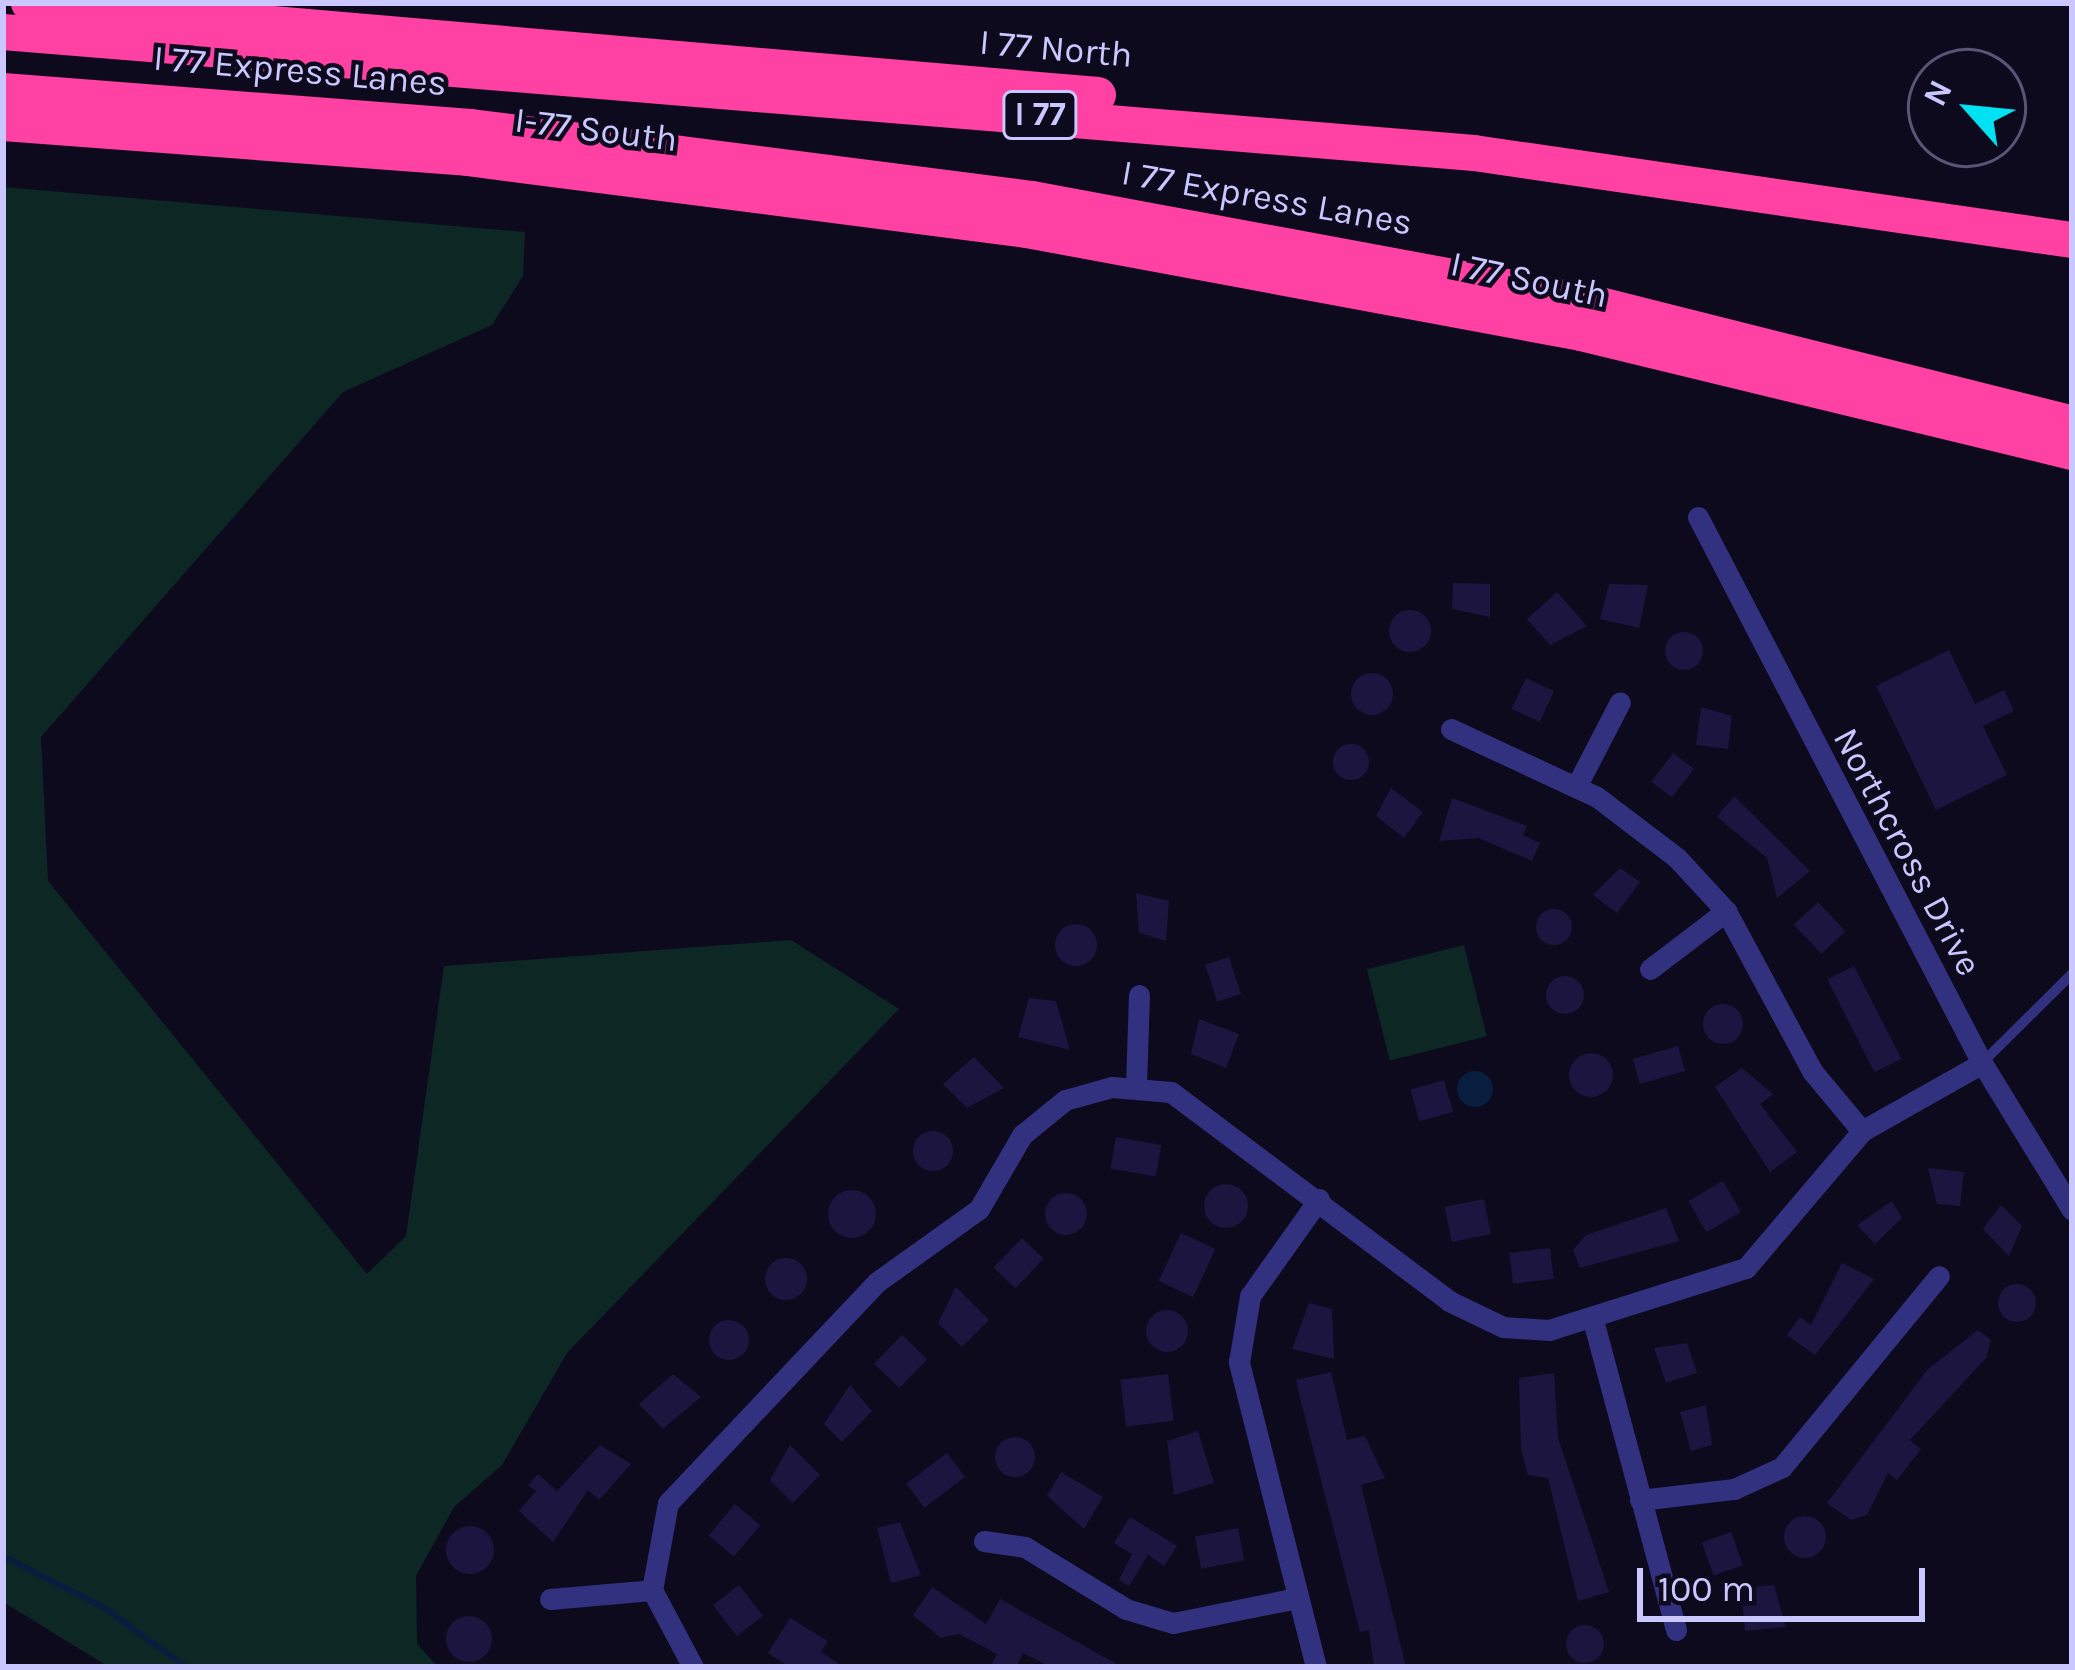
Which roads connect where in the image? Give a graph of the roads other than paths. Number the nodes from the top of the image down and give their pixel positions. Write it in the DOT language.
graph roads {
  1 [pos="29,3"];
  2 [pos="3,32"];
  3 [pos="3,91"];
  4 [pos="3,123"];
  5 [pos="470,127"];
  6 [pos="748,190"];
  7 [pos="2072,214"];
  8 [pos="2072,240"];
  9 [pos="2072,424"];
  10 [pos="2072,452"];
  11 [pos="1698,517"];
  12 [pos="1620,702"];
  13 [pos="1451,729"];
  14 [pos="1577,785"];
  15 [pos="1726,911"];
  16 [pos="1650,969"];
  17 [pos="2072,974"];
  18 [pos="1139,995"];
  19 [pos="1982,1063"];
  20 [pos="1136,1085"];
  21 [pos="1862,1131"];
  22 [pos="1319,1199"];
  23 [pos="2072,1210"];
  24 [pos="1939,1276"];
  25 [pos="1593,1320"];
  26 [pos="1640,1501"];
  27 [pos="984,1541"];
  28 [pos="652,1590"];
  29 [pos="1297,1598"];
  30 [pos="550,1599"];
  31 [pos="1676,1630"];
  32 [pos="693,1667"];
  33 [pos="1316,1667"];
  1 -- 7 [label="highway, I 77 North / I 77"];
  2 -- 8 [label="highway, I 77 Express Lanes / I 77"];
  3 -- 5 [label="highway, I 77 Express Lanes / I 77"];
  4 -- 6 [label="highway, I-77 South"];
  5 -- 6 [label="highway"];
  5 -- 9 [label="highway, I 77 Express Lanes / I 77"];
  6 -- 10 [label="highway, I 77 South"];
  11 -- 19 [label="street, Northcross Drive"];
  12 -- 14 [label="street"];
  13 -- 14 [label="street"];
  14 -- 15 [label="street"];
  15 -- 16 [label="street"];
  15 -- 21 [label="street"];
  17 -- 19 [label="lane"];
  18 -- 20 [label="street"];
  19 -- 21 [label="street"];
  19 -- 23 [label="street, Northcross Drive"];
  20 -- 22 [label="street"];
  20 -- 28 [label="street"];
  21 -- 25 [label="street"];
  22 -- 25 [label="street"];
  22 -- 29 [label="street"];
  24 -- 26 [label="street"];
  25 -- 26 [label="street"];
  26 -- 31 [label="street"];
  27 -- 29 [label="street"];
  28 -- 30 [label="street"];
  28 -- 32 [label="street"];
  29 -- 33 [label="street"];
}
